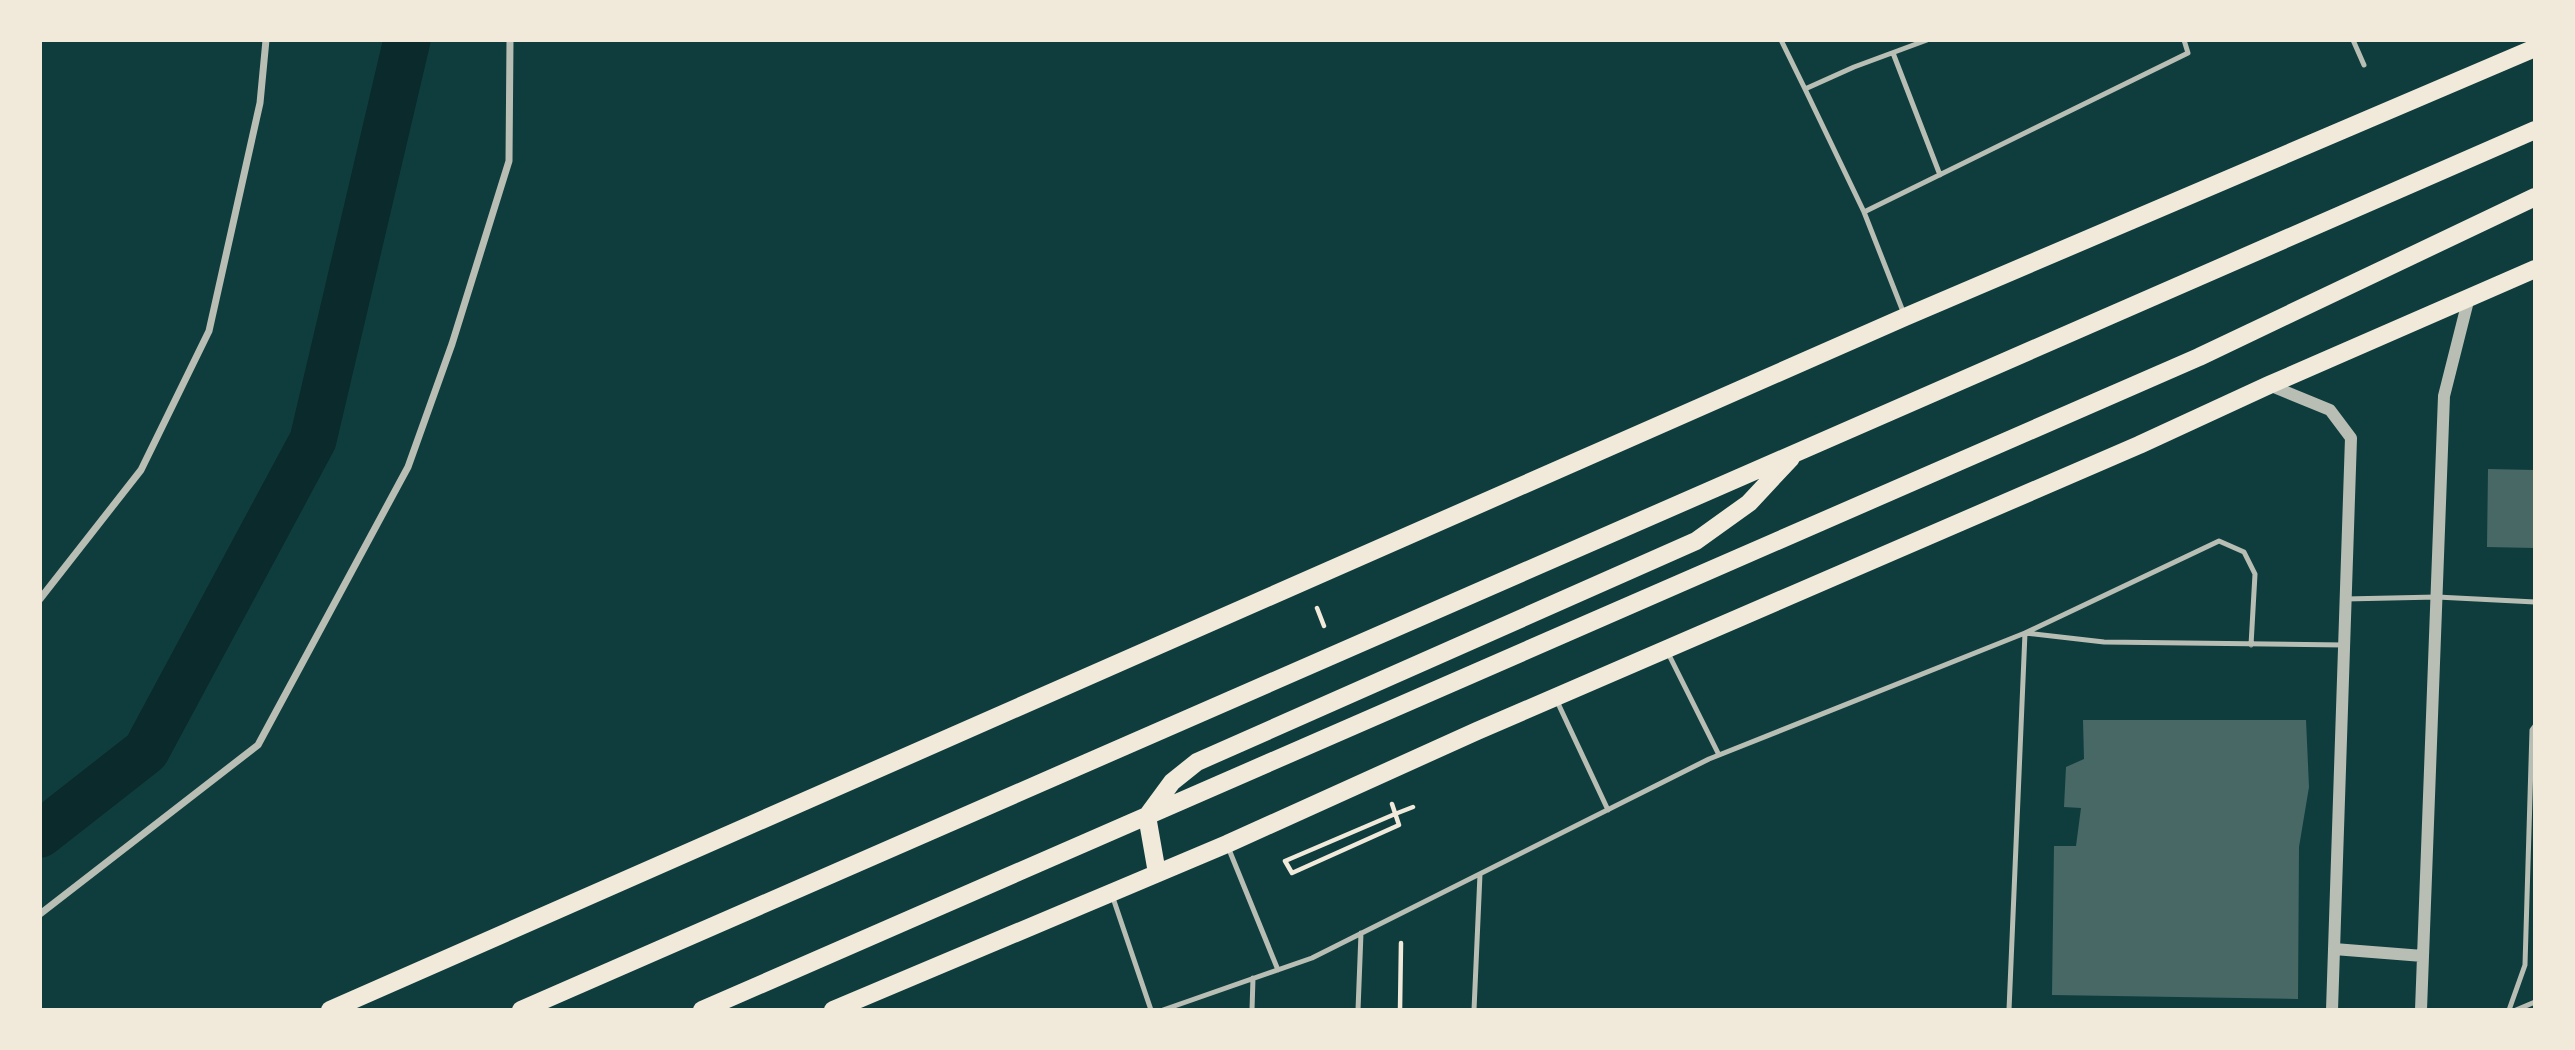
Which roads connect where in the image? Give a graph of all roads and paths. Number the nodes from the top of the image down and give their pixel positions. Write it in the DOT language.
graph roads {
  1 [pos="266,40"];
  2 [pos="510,40"];
  3 [pos="1781,40"];
  4 [pos="1927,40"];
  5 [pos="2184,40"];
  6 [pos="2353,40"];
  7 [pos="2535,48"];
  8 [pos="1894,52"];
  9 [pos="2364,65"];
  10 [pos="1805,89"];
  11 [pos="2535,130"];
  12 [pos="1940,175"];
  13 [pos="2535,197"];
  14 [pos="1864,212"];
  15 [pos="2535,270"];
  16 [pos="2469,297"];
  17 [pos="1905,317"];
  18 [pos="2269,385"];
  19 [pos="1796,453"];
  20 [pos="2437,597"];
  21 [pos="40,599"];
  22 [pos="2345,599"];
  23 [pos="2535,602"];
  24 [pos="2025,633"];
  25 [pos="2251,645"];
  26 [pos="2344,645"];
  27 [pos="1667,650"];
  28 [pos="1556,699"];
  29 [pos="2535,726"];
  30 [pos="1719,755"];
  31 [pos="1413,807"];
  32 [pos="1608,810"];
  33 [pos="1147,816"];
  34 [pos="1399,825"];
  35 [pos="1227,844"];
  36 [pos="1157,873"];
  37 [pos="1480,874"];
  38 [pos="1111,892"];
  39 [pos="1402,913"];
  40 [pos="40,914"];
  41 [pos="1362,933"];
  42 [pos="2334,950"];
  43 [pos="2423,956"];
  44 [pos="1278,970"];
  45 [pos="1253,978"];
  46 [pos="2535,1002"];
  47 [pos="330,1010"];
  48 [pos="521,1010"];
  49 [pos="702,1010"];
  50 [pos="833,1010"];
  51 [pos="1151,1010"];
  52 [pos="1163,1010"];
  53 [pos="1252,1010"];
  54 [pos="1358,1010"];
  55 [pos="1400,1010"];
  56 [pos="1474,1010"];
  57 [pos="2009,1010"];
  58 [pos="2332,1010"];
  59 [pos="2421,1010"];
  60 [pos="2509,1010"];
  61 [pos="2516,1010"];
  1 -- 21 [label="street"];
  2 -- 40 [label="street"];
  3 -- 10 [label="lane"];
  4 -- 8 [label="lane"];
  5 -- 12 [label="lane"];
  6 -- 9 [label="lane"];
  7 -- 17 [label="main road"];
  8 -- 10 [label="lane"];
  8 -- 12 [label="lane"];
  10 -- 14 [label="lane"];
  11 -- 19 [label="main road"];
  12 -- 14 [label="lane"];
  13 -- 33 [label="main road"];
  14 -- 17 [label="lane"];
  15 -- 16 [label="main road"];
  16 -- 18 [label="main road"];
  16 -- 20 [label="street"];
  17 -- 47 [label="main road"];
  18 -- 22 [label="street"];
  18 -- 27 [label="main road"];
  19 -- 33 [label="main road"];
  19 -- 48 [label="main road"];
  20 -- 22 [label="lane"];
  20 -- 23 [label="lane"];
  20 -- 43 [label="street"];
  22 -- 26 [label="street"];
  24 -- 25 [label="lane"];
  24 -- 25 [label="lane"];
  24 -- 30 [label="lane"];
  24 -- 57 [label="lane"];
  25 -- 26 [label="lane"];
  26 -- 42 [label="street"];
  27 -- 28 [label="main road"];
  27 -- 30 [label="lane"];
  28 -- 32 [label="lane"];
  28 -- 35 [label="main road"];
  29 -- 60 [label="lane"];
  30 -- 32 [label="lane"];
  31 -- 34 [label="path"];
  32 -- 37 [label="lane"];
  33 -- 36 [label="main road"];
  33 -- 49 [label="main road"];
  35 -- 36 [label="main road"];
  35 -- 44 [label="lane"];
  36 -- 38 [label="main road"];
  37 -- 39 [label="lane"];
  37 -- 56 [label="lane"];
  38 -- 50 [label="main road"];
  38 -- 51 [label="lane"];
  39 -- 41 [label="lane"];
  39 -- 55 [label="path"];
  41 -- 44 [label="lane"];
  41 -- 54 [label="lane"];
  42 -- 43 [label="street"];
  42 -- 58 [label="street"];
  43 -- 59 [label="street"];
  44 -- 45 [label="lane"];
  45 -- 52 [label="lane"];
  45 -- 53 [label="lane"];
  46 -- 61 [label="lane"];
}
